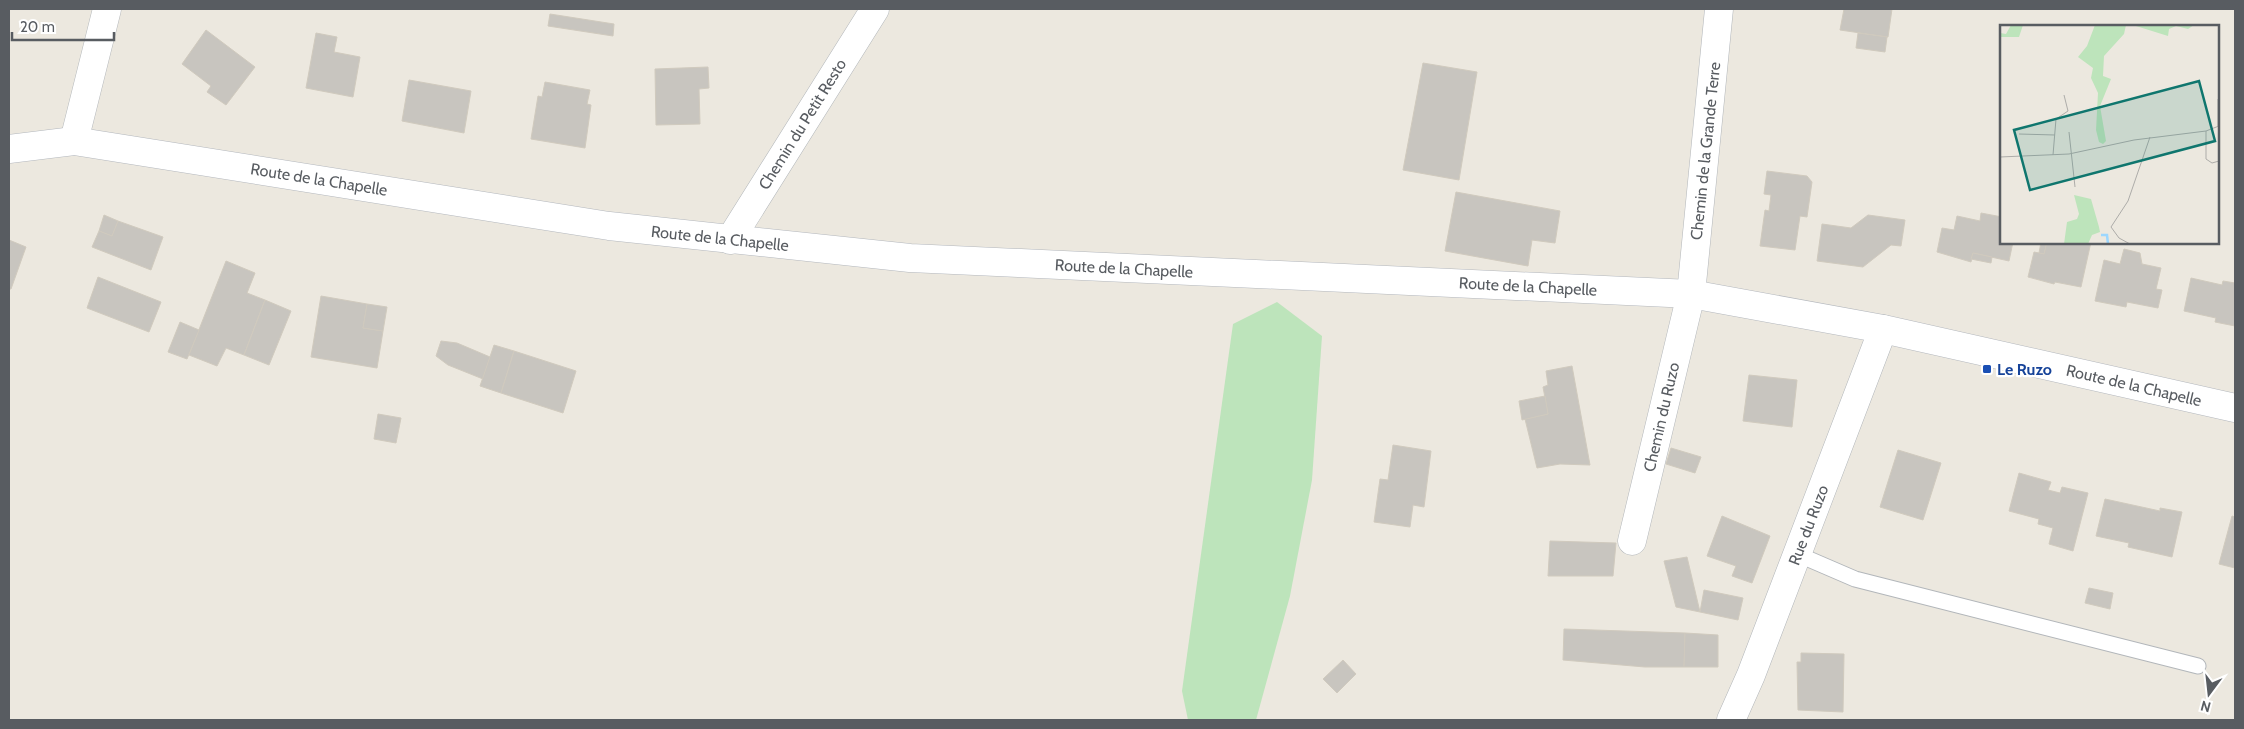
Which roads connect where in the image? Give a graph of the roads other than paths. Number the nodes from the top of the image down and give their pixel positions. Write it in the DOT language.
graph roads {
  1 [pos="107,9"];
  2 [pos="875,9"];
  3 [pos="1719,9"];
  4 [pos="74,141"];
  5 [pos="9,149"];
  6 [pos="730,240"];
  7 [pos="1691,294"];
  8 [pos="1883,329"];
  9 [pos="2235,408"];
  10 [pos="1632,541"];
  11 [pos="1797,554"];
  12 [pos="2198,666"];
  13 [pos="1730,720"];
  1 -- 4 [label="street"];
  2 -- 6 [label="street, Chemin du Petit Resto"];
  3 -- 7 [label="street, Chemin de la Grande Terre"];
  4 -- 5 [label="street, Route de la Chapelle"];
  4 -- 6 [label="street, Route de la Chapelle"];
  6 -- 7 [label="street, Route de la Chapelle"];
  7 -- 8 [label="street, Route de la Chapelle"];
  7 -- 10 [label="street, Chemin du Ruzo"];
  8 -- 9 [label="street, Route de la Chapelle"];
  8 -- 11 [label="street, Rue du Ruzo"];
  11 -- 12 [label="lane"];
  11 -- 13 [label="street, Rue du Ruzo"];
}
